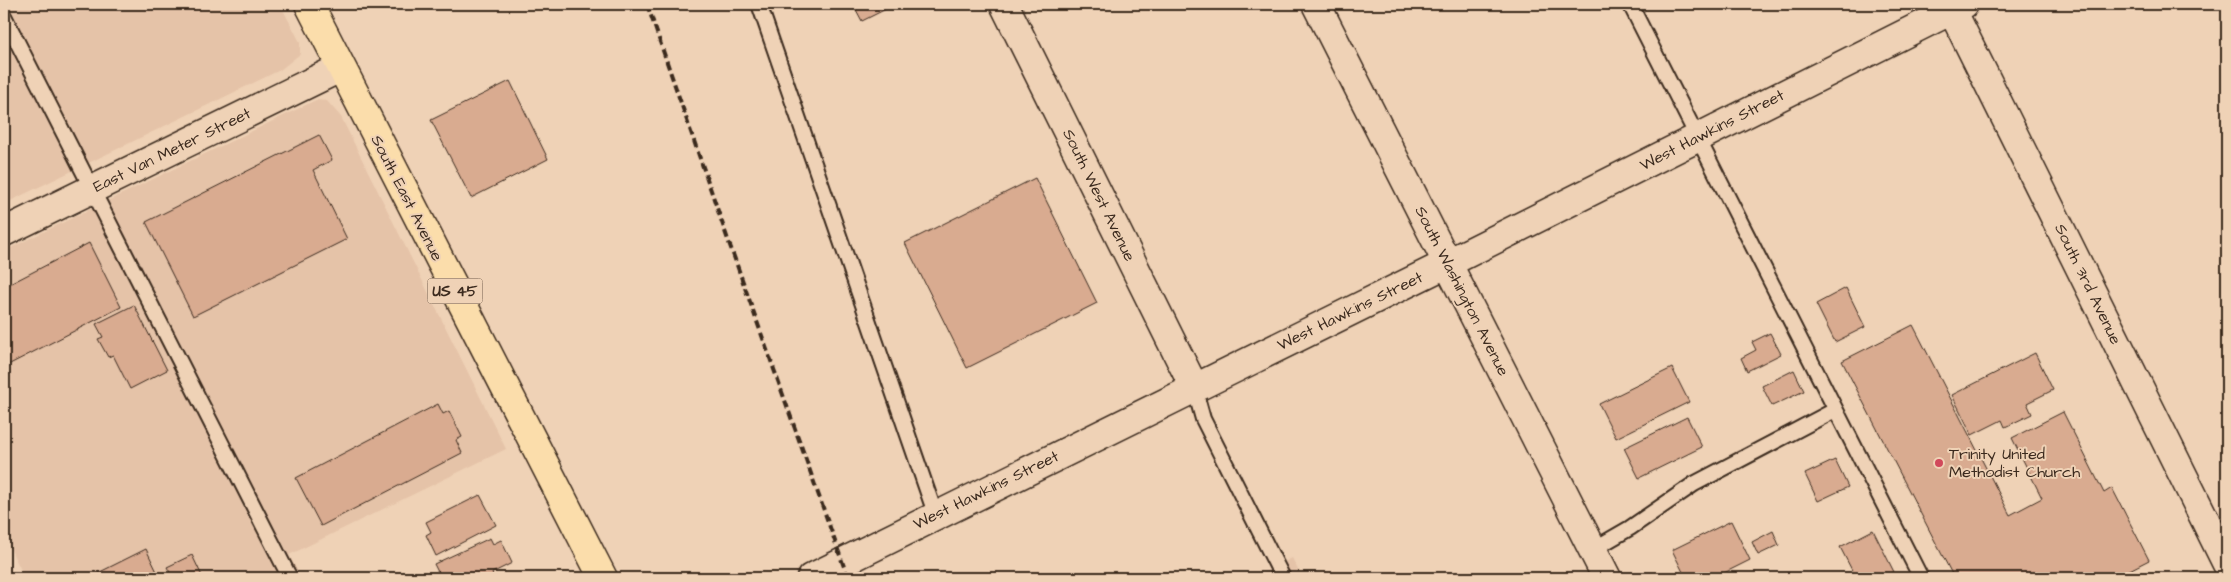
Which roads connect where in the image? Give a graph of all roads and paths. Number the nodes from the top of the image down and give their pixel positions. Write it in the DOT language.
graph roads {
  1 [pos="309,4"];
  2 [pos="759,4"];
  3 [pos="1004,4"];
  4 [pos="1316,4"];
  5 [pos="1630,4"];
  6 [pos="1955,6"];
  7 [pos="4,16"];
  8 [pos="340,68"];
  9 [pos="1697,138"];
  10 [pos="92,189"];
  11 [pos="4,232"];
  12 [pos="1448,263"];
  13 [pos="1194,387"];
  14 [pos="1835,410"];
  15 [pos="936,516"];
  16 [pos="1592,550"];
  17 [pos="2227,564"];
  18 [pos="813,577"];
  19 [pos="290,578"];
  20 [pos="603,578"];
  21 [pos="1283,578"];
  22 [pos="1607,578"];
  23 [pos="1921,578"];
  1 -- 8 [label="main road, South East Avenue / US 45"];
  2 -- 15 [label="lane"];
  3 -- 13 [label="street, South West Avenue"];
  4 -- 12 [label="street, South Washington Avenue"];
  5 -- 9 [label="lane"];
  6 -- 9 [label="street, West Hawkins Street"];
  6 -- 17 [label="street, South 3rd Avenue"];
  7 -- 10 [label="lane"];
  8 -- 10 [label="street, East Van Meter Street"];
  8 -- 20 [label="main road, South East Avenue / US 45"];
  9 -- 12 [label="street, West Hawkins Street"];
  9 -- 14 [label="lane"];
  10 -- 11 [label="street, East Van Meter Street"];
  10 -- 19 [label="lane"];
  12 -- 13 [label="street, West Hawkins Street"];
  12 -- 16 [label="street, South Washington Avenue"];
  13 -- 15 [label="street, West Hawkins Street"];
  13 -- 21 [label="lane"];
  14 -- 16 [label="lane"];
  14 -- 23 [label="lane"];
  15 -- 18 [label="street, West Hawkins Street"];
  16 -- 22 [label="street, South Washington Avenue"];
}
